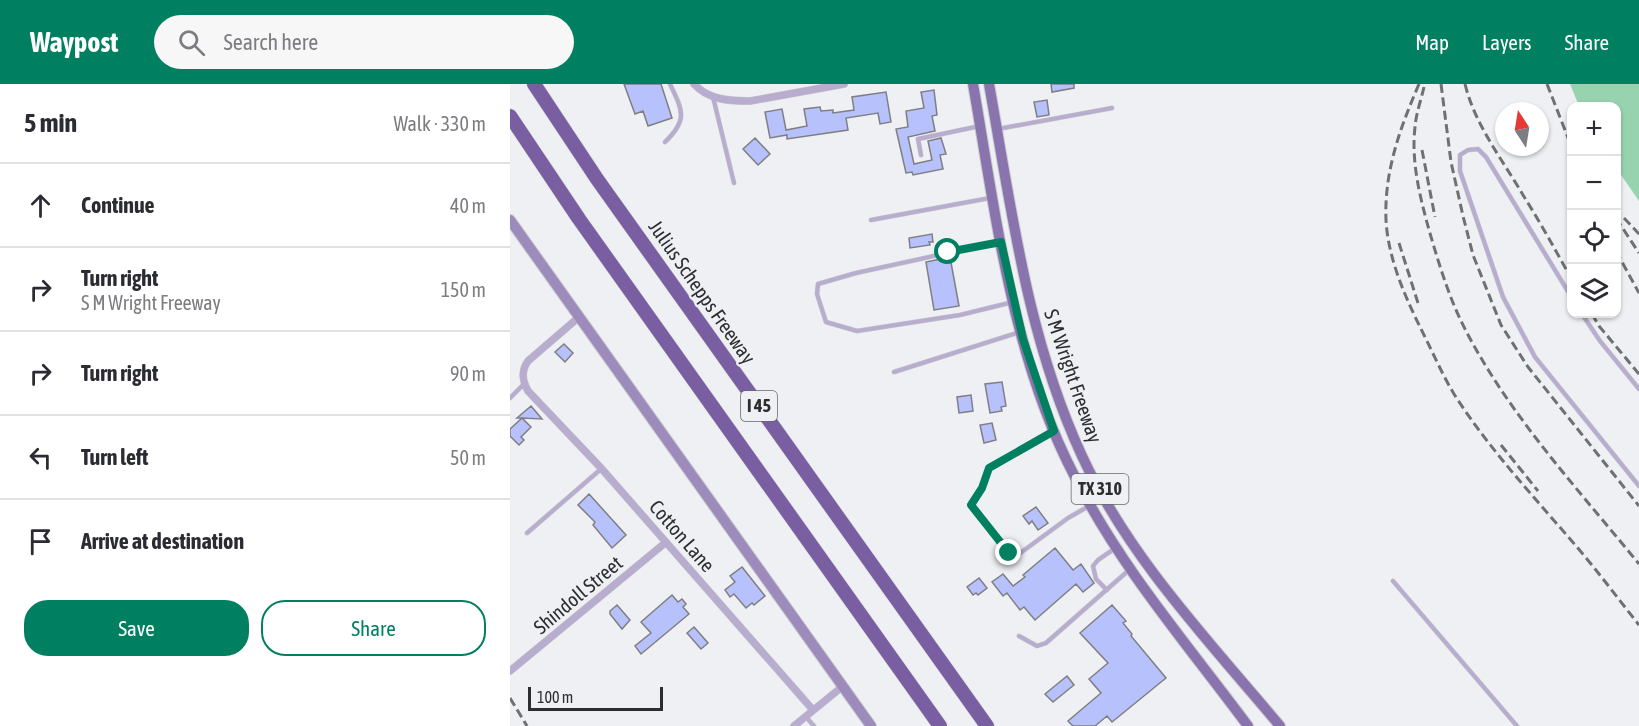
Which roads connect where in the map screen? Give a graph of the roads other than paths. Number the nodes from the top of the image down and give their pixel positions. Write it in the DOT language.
graph roads {
  1 [pos="534,84"];
  2 [pos="670,84"];
  3 [pos="694,84"];
  4 [pos="844,84"];
  5 [pos="973,84"];
  6 [pos="989,84"];
  7 [pos="716,98"];
  8 [pos="1112,108"];
  9 [pos="510,116"];
  10 [pos="980,125"];
  11 [pos="997,129"];
  12 [pos="665,142"];
  13 [pos="921,155"];
  14 [pos="734,183"];
  15 [pos="993,197"];
  16 [pos="510,220"];
  17 [pos="871,220"];
  18 [pos="1001,242"];
  19 [pos="1567,290"];
  20 [pos="1013,302"];
  21 [pos="579,317"];
  22 [pos="1585,318"];
  23 [pos="1021,332"];
  24 [pos="894,372"];
  25 [pos="524,384"];
  26 [pos="1639,389"];
  27 [pos="510,398"];
  28 [pos="1054,431"];
  29 [pos="601,468"];
  30 [pos="1639,486"];
  31 [pos="1090,506"];
  32 [pos="527,533"];
  33 [pos="665,543"];
  34 [pos="1115,548"];
  35 [pos="1130,569"];
  36 [pos="1393,581"];
  37 [pos="1107,590"];
  38 [pos="1018,636"];
  39 [pos="510,671"];
  40 [pos="843,686"];
  41 [pos="813,710"];
  42 [pos="806,716"];
  43 [pos="1243,724"];
  44 [pos="794,726"];
  45 [pos="813,726"];
  46 [pos="871,726"];
  47 [pos="940,726"];
  48 [pos="987,726"];
  49 [pos="1280,726"];
  50 [pos="1517,726"];
  1 -- 48 [label="highway, Julius Schepps Freeway / I 45"];
  2 -- 12 [label="lane"];
  3 -- 7 [label="street"];
  4 -- 7 [label="street"];
  5 -- 10 [label="main road, S M Wright Freeway / TX 310"];
  6 -- 11 [label="main road, S M Wright Freeway / TX 310"];
  7 -- 14 [label="lane"];
  8 -- 11 [label="lane"];
  9 -- 47 [label="highway, I 45"];
  10 -- 13 [label="lane"];
  10 -- 15 [label="main road, S M Wright Freeway / TX 310"];
  11 -- 49 [label="main road, S M Wright Freeway / TX 310"];
  15 -- 17 [label="lane"];
  15 -- 18 [label="main road, S M Wright Freeway / TX 310"];
  16 -- 21 [label="main road"];
  18 -- 20 [label="main road, S M Wright Freeway / TX 310"];
  18 -- 20 [label="lane"];
  19 -- 30 [label="lane"];
  20 -- 23 [label="main road, S M Wright Freeway / TX 310"];
  21 -- 25 [label="street"];
  21 -- 40 [label="main road"];
  22 -- 26 [label="lane"];
  23 -- 24 [label="lane"];
  23 -- 28 [label="main road, S M Wright Freeway / TX 310"];
  25 -- 27 [label="lane"];
  25 -- 29 [label="street, Cotton Lane"];
  28 -- 31 [label="main road, S M Wright Freeway / TX 310"];
  28 -- 31 [label="lane"];
  29 -- 32 [label="lane"];
  29 -- 33 [label="street, Cotton Lane"];
  31 -- 34 [label="main road, S M Wright Freeway / TX 310"];
  33 -- 39 [label="street, Shindoll Street"];
  33 -- 41 [label="street, Cotton Lane"];
  34 -- 35 [label="main road, S M Wright Freeway / TX 310"];
  34 -- 37 [label="lane"];
  35 -- 37 [label="lane"];
  35 -- 43 [label="main road, S M Wright Freeway / TX 310"];
  36 -- 50 [label="lane"];
  37 -- 38 [label="lane"];
  40 -- 41 [label="street"];
  40 -- 46 [label="main road"];
  41 -- 42 [label="street"];
  42 -- 44 [label="street"];
  42 -- 45 [label="lane"];
}
